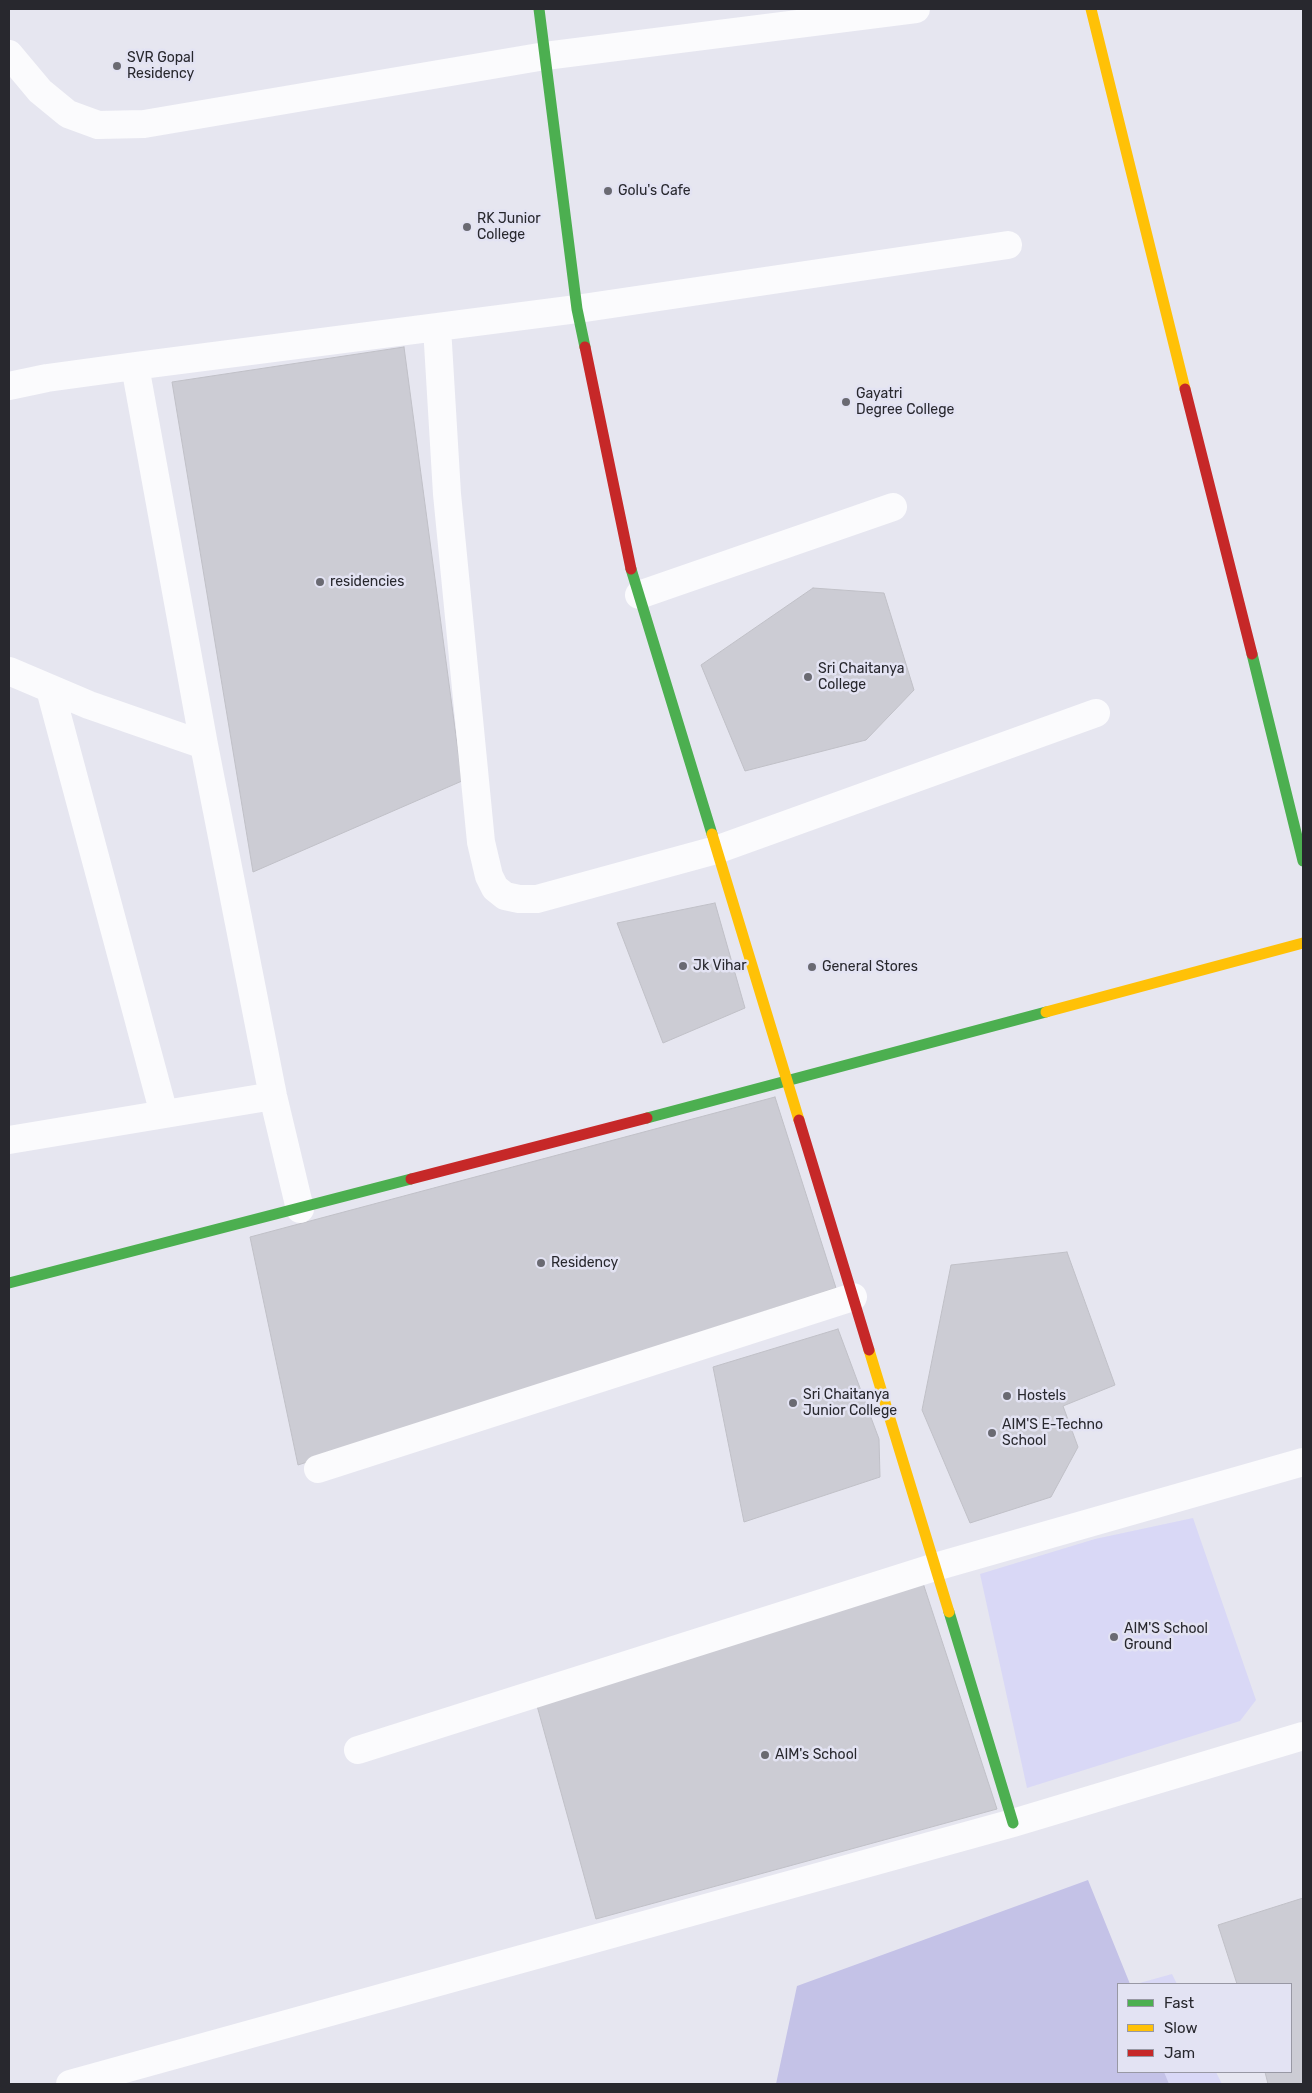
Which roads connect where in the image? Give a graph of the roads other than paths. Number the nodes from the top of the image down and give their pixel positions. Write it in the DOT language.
graph roads {
  1 [pos="538,9"];
  2 [pos="916,9"];
  3 [pos="1092,9"];
  4 [pos="9,54"];
  5 [pos="545,56"];
  6 [pos="1008,246"];
  7 [pos="577,309"];
  8 [pos="437,326"];
  9 [pos="135,366"];
  10 [pos="9,386"];
  11 [pos="893,507"];
  12 [pos="639,595"];
  13 [pos="9,671"];
  14 [pos="50,689"];
  15 [pos="1096,713"];
  16 [pos="204,745"];
  17 [pos="716,850"];
  18 [pos="1303,861"];
  19 [pos="1303,943"];
  20 [pos="787,1082"];
  21 [pos="273,1096"];
  22 [pos="164,1114"];
  23 [pos="9,1140"];
  24 [pos="300,1209"];
  25 [pos="9,1283"];
  26 [pos="853,1297"];
  27 [pos="1303,1462"];
  28 [pos="318,1469"];
  29 [pos="935,1567"];
  30 [pos="1303,1736"];
  31 [pos="358,1750"];
  32 [pos="1013,1823"];
  33 [pos="70,2084"];
  1 -- 5 [label="street"];
  2 -- 5 [label="street"];
  3 -- 18 [label="street"];
  4 -- 5 [label="street"];
  5 -- 7 [label="street"];
  6 -- 7 [label="street"];
  7 -- 8 [label="street"];
  7 -- 12 [label="street"];
  8 -- 9 [label="street"];
  8 -- 17 [label="street"];
  9 -- 10 [label="street"];
  9 -- 16 [label="street"];
  11 -- 12 [label="street"];
  12 -- 17 [label="street"];
  13 -- 14 [label="street"];
  14 -- 16 [label="street"];
  14 -- 22 [label="street"];
  15 -- 17 [label="street"];
  16 -- 21 [label="street"];
  17 -- 20 [label="street"];
  19 -- 20 [label="street"];
  20 -- 24 [label="street"];
  20 -- 26 [label="street"];
  21 -- 22 [label="street"];
  21 -- 24 [label="street"];
  22 -- 23 [label="street"];
  24 -- 25 [label="street"];
  26 -- 28 [label="street"];
  26 -- 29 [label="street"];
  27 -- 29 [label="street"];
  29 -- 31 [label="street"];
  29 -- 32 [label="street"];
  30 -- 32 [label="street"];
  32 -- 33 [label="street"];
}
